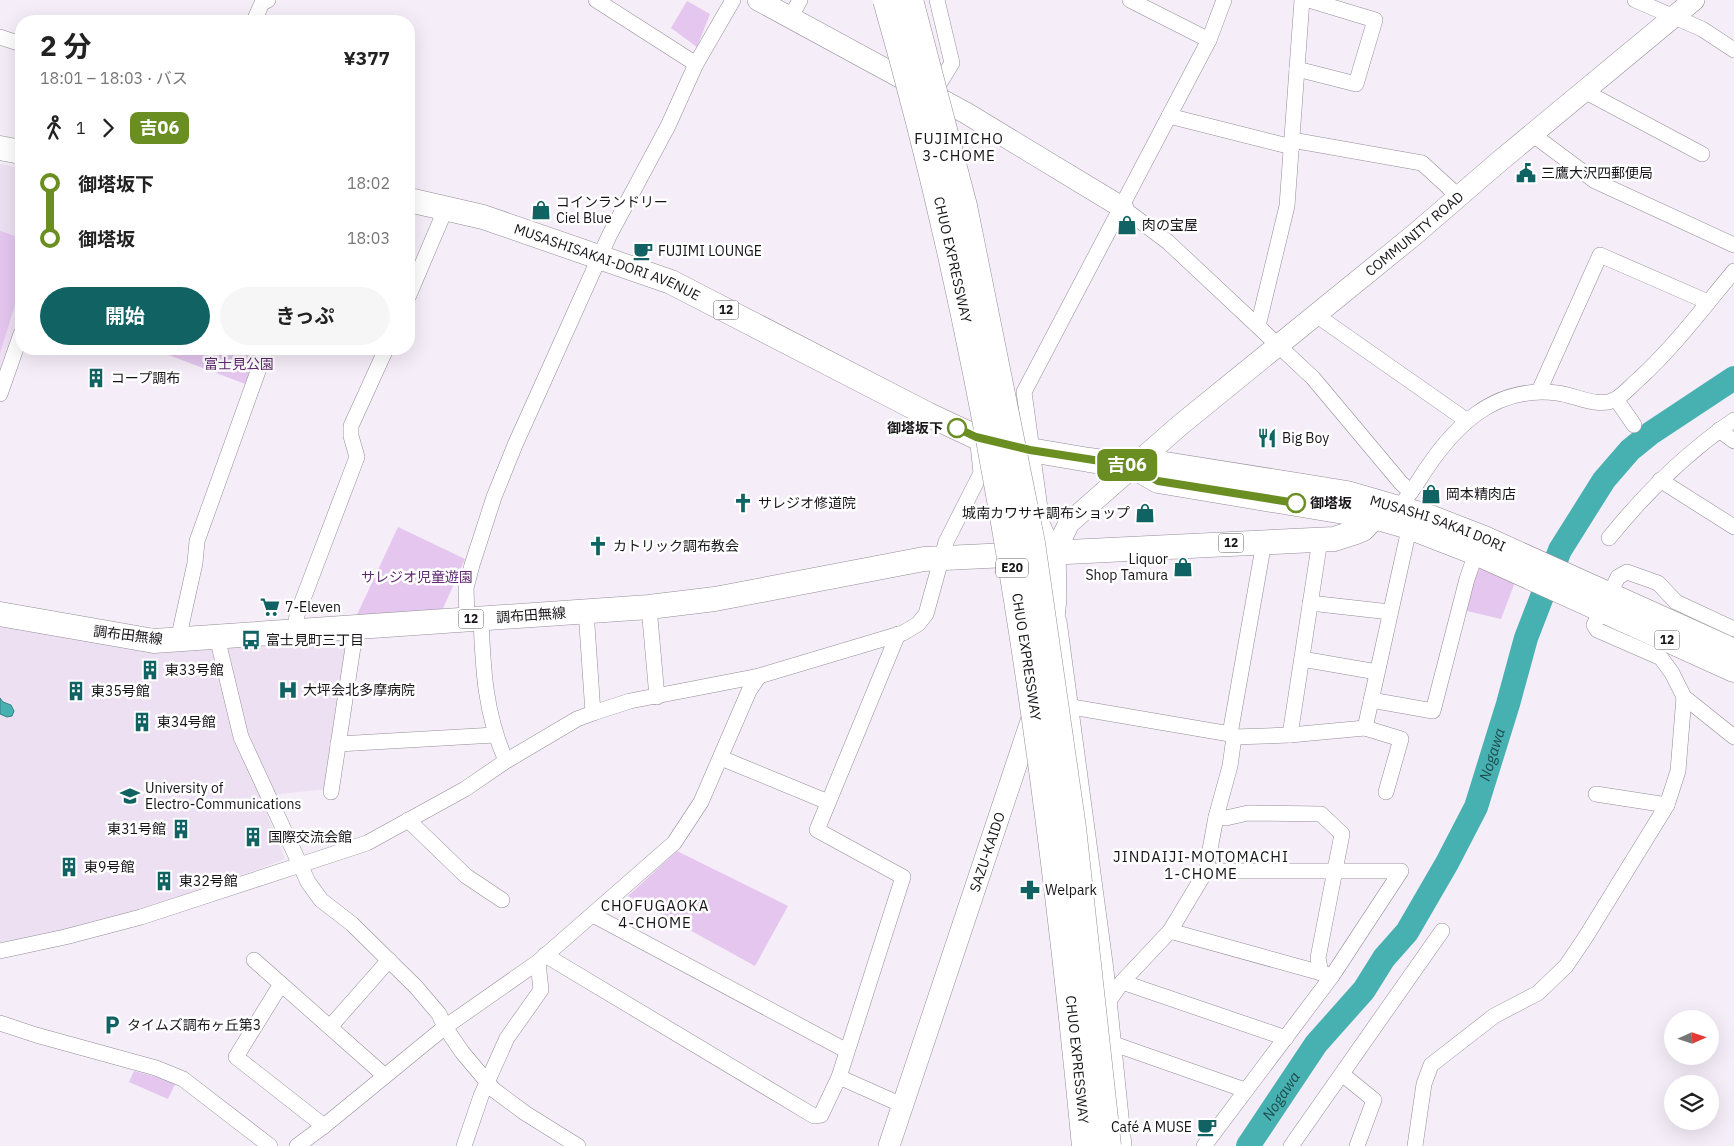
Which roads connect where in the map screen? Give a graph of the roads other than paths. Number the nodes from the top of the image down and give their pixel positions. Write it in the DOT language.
graph roads {
  1 [pos="268,0"];
  2 [pos="596,0"];
  3 [pos="733,0"];
  4 [pos="758,0"];
  5 [pos="887,0"];
  6 [pos="909,0"];
  7 [pos="926,0"];
  8 [pos="937,0"];
  9 [pos="1130,0"];
  10 [pos="1224,0"];
  11 [pos="1302,0"];
  12 [pos="1309,0"];
  13 [pos="1635,0"];
  14 [pos="1694,0"];
  15 [pos="795,9"];
  16 [pos="257,15"];
  17 [pos="1674,17"];
  18 [pos="0,37"];
  19 [pos="1209,40"];
  20 [pos="15,42"];
  21 [pos="1734,50"];
  22 [pos="696,64"];
  23 [pos="1297,69"];
  24 [pos="1584,91"];
  25 [pos="932,96"];
  26 [pos="1169,116"];
  27 [pos="1532,134"];
  28 [pos="1292,143"];
  29 [pos="0,148"];
  30 [pos="15,151"];
  31 [pos="1702,154"];
  32 [pos="1458,196"];
  33 [pos="415,201"];
  34 [pos="446,208"];
  35 [pos="1122,208"];
  36 [pos="1734,245"];
  37 [pos="601,256"];
  38 [pos="1734,271"];
  39 [pos="415,282"];
  40 [pos="1708,302"];
  41 [pos="1316,315"];
  42 [pos="1258,326"];
  43 [pos="1278,346"];
  44 [pos="15,351"];
  45 [pos="264,355"];
  46 [pos="383,355"];
  47 [pos="1539,391"];
  48 [pos="0,394"];
  49 [pos="1616,399"];
  50 [pos="1466,420"];
  51 [pos="1734,420"];
  52 [pos="1634,425"];
  53 [pos="1719,430"];
  54 [pos="976,437"];
  55 [pos="1734,441"];
  56 [pos="1030,450"];
  57 [pos="1132,466"];
  58 [pos="1660,480"];
  59 [pos="1399,513"];
  60 [pos="1734,527"];
  61 [pos="1609,538"];
  62 [pos="1320,540"];
  63 [pos="1264,542"];
  64 [pos="1043,548"];
  65 [pos="1476,554"];
  66 [pos="941,558"];
  67 [pos="1533,570"];
  68 [pos="1056,598"];
  69 [pos="1604,602"];
  70 [pos="1310,603"];
  71 [pos="649,607"];
  72 [pos="586,611"];
  73 [pos="1390,612"];
  74 [pos="0,614"];
  75 [pos="474,619"];
  76 [pos="356,627"];
  77 [pos="1734,629"];
  78 [pos="295,630"];
  79 [pos="898,634"];
  80 [pos="217,637"];
  81 [pos="178,640"];
  82 [pos="1734,651"];
  83 [pos="1302,660"];
  84 [pos="1734,670"];
  85 [pos="1377,672"];
  86 [pos="759,676"];
  87 [pos="657,697"];
  88 [pos="1684,697"];
  89 [pos="1371,700"];
  90 [pos="1072,707"];
  91 [pos="593,713"];
  92 [pos="1365,728"];
  93 [pos="495,735"];
  94 [pos="1290,735"];
  95 [pos="1232,736"];
  96 [pos="1734,737"];
  97 [pos="338,744"];
  98 [pos="721,758"];
  99 [pos="506,761"];
  100 [pos="331,792"];
  101 [pos="1386,792"];
  102 [pos="1596,794"];
  103 [pos="828,802"];
  104 [pos="1667,805"];
  105 [pos="1216,817"];
  106 [pos="408,820"];
  107 [pos="299,866"];
  108 [pos="1334,870"];
  109 [pos="1206,871"];
  110 [pos="502,900"];
  111 [pos="593,915"];
  112 [pos="1170,931"];
  113 [pos="1442,931"];
  114 [pos="0,951"];
  115 [pos="541,959"];
  116 [pos="254,960"];
  117 [pos="389,960"];
  118 [pos="1326,975"];
  119 [pos="1122,982"];
  120 [pos="281,984"];
  121 [pos="1109,1001"];
  122 [pos="0,1023"];
  123 [pos="330,1027"];
  124 [pos="445,1027"];
  125 [pos="1286,1038"];
  126 [pos="1114,1044"];
  127 [pos="847,1052"];
  128 [pos="1342,1074"];
  129 [pos="385,1076"];
  130 [pos="839,1077"];
  131 [pos="488,1081"];
  132 [pos="1245,1090"];
  133 [pos="902,1105"];
  134 [pos="324,1126"];
  135 [pos="270,1146"];
  136 [pos="297,1146"];
  137 [pos="464,1146"];
  138 [pos="578,1146"];
  139 [pos="889,1146"];
  140 [pos="1086,1146"];
  141 [pos="1107,1146"];
  142 [pos="1124,1146"];
  143 [pos="1204,1146"];
  144 [pos="1290,1146"];
  145 [pos="1357,1146"];
  146 [pos="1414,1146"];
  1 -- 16 [label="street"];
  2 -- 22 [label="street"];
  3 -- 22 [label="street"];
  4 -- 15 [label="street"];
  5 -- 140 [label="highway, CHUO EXPRESSWAY / E20, bridge"];
  6 -- 64 [label="highway, CHUO EXPRESSWAY / E20, bridge"];
  7 -- 64 [label="highway, bridge"];
  8 -- 25 [label="street"];
  9 -- 19 [label="street"];
  10 -- 19 [label="street"];
  11 -- 23 [label="street"];
  12 -- 23 [label="street"];
  13 -- 17 [label="street"];
  14 -- 17 [label="street, COMMUNITY ROAD"];
  15 -- 25 [label="street"];
  17 -- 21 [label="street"];
  17 -- 24 [label="street, COMMUNITY ROAD"];
  18 -- 20 [label="street"];
  19 -- 26 [label="street"];
  22 -- 37 [label="street"];
  23 -- 28 [label="street"];
  24 -- 27 [label="street, COMMUNITY ROAD"];
  24 -- 31 [label="street"];
  25 -- 35 [label="street"];
  26 -- 28 [label="street"];
  26 -- 35 [label="street"];
  27 -- 32 [label="street, COMMUNITY ROAD"];
  27 -- 36 [label="street"];
  28 -- 32 [label="street"];
  28 -- 42 [label="street"];
  29 -- 30 [label="main road"];
  32 -- 41 [label="street, COMMUNITY ROAD"];
  33 -- 34 [label="main road, MUSASHISAKAI-DORI AVENUE / 12"];
  34 -- 37 [label="main road, MUSASHISAKAI-DORI AVENUE / 12"];
  34 -- 39 [label="street"];
  35 -- 42 [label="street"];
  35 -- 56 [label="street"];
  37 -- 54 [label="main road, MUSASHISAKAI-DORI AVENUE / 12"];
  37 -- 75 [label="street"];
  38 -- 40 [label="street"];
  40 -- 47 [label="street"];
  40 -- 49 [label="street"];
  41 -- 43 [label="street, COMMUNITY ROAD"];
  41 -- 50 [label="street"];
  42 -- 43 [label="street"];
  43 -- 57 [label="street, COMMUNITY ROAD"];
  43 -- 59 [label="street"];
  44 -- 48 [label="street"];
  45 -- 81 [label="street"];
  46 -- 78 [label="street"];
  47 -- 49 [label="street"];
  47 -- 50 [label="street"];
  49 -- 52 [label="street"];
  50 -- 59 [label="street"];
  51 -- 53 [label="street"];
  53 -- 55 [label="street"];
  53 -- 58 [label="street"];
  54 -- 56 [label="main road, MUSASHISAKAI-DORI AVENUE / 12"];
  54 -- 66 [label="street"];
  56 -- 57 [label="main road, MUSASHISAKAI-DORI AVENUE / 12"];
  56 -- 64 [label="street"];
  57 -- 59 [label="main road, MUSASHI SAKAI DORI / 12"];
  57 -- 64 [label="street, COMMUNITY ROAD"];
  58 -- 60 [label="street"];
  58 -- 61 [label="street"];
  59 -- 62 [label="main road, 12"];
  59 -- 65 [label="main road, MUSASHI SAKAI DORI / 12"];
  59 -- 67 [label="main road, MUSASHI SAKAI DORI / 12"];
  59 -- 73 [label="street"];
  62 -- 63 [label="main road, 12"];
  62 -- 70 [label="street"];
  63 -- 64 [label="main road, 12"];
  63 -- 95 [label="street"];
  64 -- 66 [label="main road, 12"];
  64 -- 68 [label="street, SAZU-KAIDO"];
  64 -- 141 [label="highway, CHUO EXPRESSWAY / E20, bridge"];
  65 -- 67 [label="main road, MUSASHI SAKAI DORI / 12"];
  65 -- 89 [label="street"];
  66 -- 71 [label="main road, 調布田無線 / 12"];
  66 -- 79 [label="street"];
  67 -- 69 [label="main road, MUSASHI SAKAI DORI / 12"];
  68 -- 90 [label="street"];
  68 -- 133 [label="street, SAZU-KAIDO"];
  69 -- 77 [label="street"];
  69 -- 82 [label="main road, MUSASHI SAKAI DORI / 12"];
  69 -- 84 [label="main road, MUSASHI SAKAI DORI / 12"];
  69 -- 88 [label="street"];
  70 -- 73 [label="street"];
  70 -- 83 [label="street"];
  71 -- 72 [label="main road, 調布田無線 / 12"];
  71 -- 87 [label="street"];
  72 -- 75 [label="main road, 調布田無線 / 12"];
  72 -- 91 [label="street"];
  73 -- 85 [label="street"];
  74 -- 81 [label="main road, 調布田無線 / 12"];
  75 -- 76 [label="main road, 調布田無線 / 12"];
  75 -- 93 [label="street"];
  76 -- 78 [label="main road, 調布田無線 / 12"];
  76 -- 97 [label="street"];
  78 -- 80 [label="main road, 調布田無線 / 12"];
  79 -- 86 [label="street"];
  79 -- 103 [label="street"];
  80 -- 81 [label="main road, 調布田無線 / 12"];
  80 -- 107 [label="street"];
  83 -- 85 [label="street"];
  83 -- 94 [label="street"];
  85 -- 89 [label="street"];
  86 -- 87 [label="street"];
  86 -- 98 [label="street"];
  87 -- 91 [label="street"];
  88 -- 96 [label="street"];
  88 -- 104 [label="street"];
  89 -- 92 [label="street"];
  90 -- 95 [label="street"];
  90 -- 121 [label="street"];
  91 -- 99 [label="street"];
  92 -- 94 [label="street"];
  92 -- 101 [label="street"];
  93 -- 97 [label="street"];
  93 -- 99 [label="street"];
  94 -- 95 [label="street"];
  95 -- 105 [label="street"];
  97 -- 100 [label="street"];
  98 -- 103 [label="street"];
  98 -- 111 [label="street"];
  99 -- 106 [label="street"];
  102 -- 104 [label="street"];
  103 -- 127 [label="street"];
  104 -- 146 [label="street"];
  105 -- 108 [label="street"];
  105 -- 109 [label="street"];
  106 -- 107 [label="street"];
  106 -- 110 [label="street"];
  107 -- 114 [label="street"];
  107 -- 117 [label="street"];
  108 -- 109 [label="street"];
  108 -- 118 [label="street"];
  108 -- 118 [label="street"];
  109 -- 112 [label="street"];
  111 -- 115 [label="street"];
  111 -- 127 [label="street"];
  112 -- 118 [label="street"];
  112 -- 119 [label="street"];
  113 -- 128 [label="street"];
  115 -- 124 [label="street"];
  115 -- 130 [label="street"];
  115 -- 131 [label="street"];
  116 -- 120 [label="street"];
  117 -- 123 [label="street"];
  117 -- 124 [label="street"];
  118 -- 125 [label="street"];
  119 -- 121 [label="street"];
  119 -- 125 [label="street"];
  120 -- 123 [label="street"];
  120 -- 134 [label="street"];
  121 -- 126 [label="street"];
  122 -- 135 [label="street"];
  123 -- 129 [label="street"];
  124 -- 129 [label="street"];
  124 -- 131 [label="street"];
  125 -- 132 [label="street"];
  126 -- 132 [label="street"];
  126 -- 142 [label="street"];
  127 -- 130 [label="street"];
  128 -- 144 [label="street"];
  128 -- 145 [label="street"];
  129 -- 134 [label="street"];
  130 -- 133 [label="street"];
  131 -- 137 [label="street"];
  131 -- 138 [label="street"];
  132 -- 143 [label="street"];
  133 -- 139 [label="street, SAZU-KAIDO"];
  134 -- 136 [label="street"];
}
